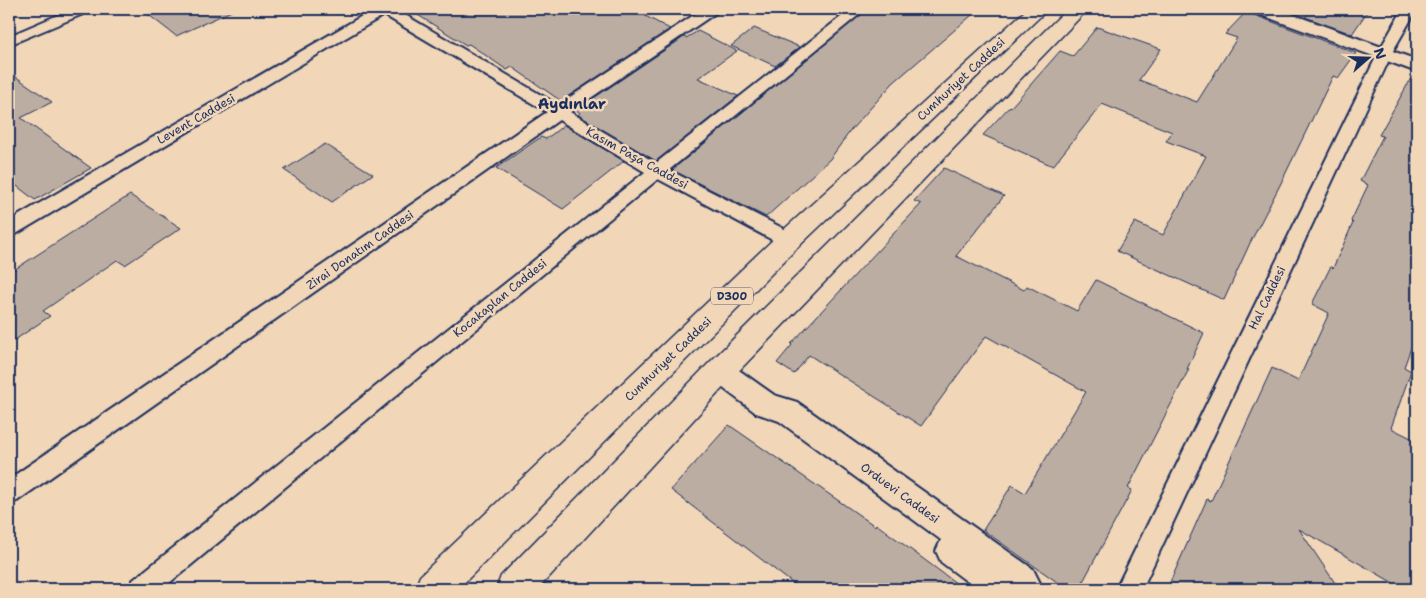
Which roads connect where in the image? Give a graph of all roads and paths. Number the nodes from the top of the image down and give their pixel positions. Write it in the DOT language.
graph roads {
  1 [pos="84,9"];
  2 [pos="385,9"];
  3 [pos="712,9"];
  4 [pos="859,9"];
  5 [pos="1038,9"];
  6 [pos="1078,9"];
  7 [pos="1262,9"];
  8 [pos="1410,9"];
  9 [pos="9,41"];
  10 [pos="1384,55"];
  11 [pos="1417,66"];
  12 [pos="557,113"];
  13 [pos="657,170"];
  14 [pos="9,229"];
  15 [pos="790,240"];
  16 [pos="720,371"];
  17 [pos="766,406"];
  18 [pos="9,493"];
  19 [pos="142,589"];
  20 [pos="432,589"];
  21 [pos="514,589"];
  22 [pos="1004,589"];
  23 [pos="1027,589"];
  24 [pos="1129,589"];
  1 -- 9 [label="street"];
  2 -- 12 [label="street, Kasım Paşa Caddesi"];
  2 -- 14 [label="street, Levent Caddesi"];
  3 -- 12 [label="street, Zirai Donatım Caddesi"];
  4 -- 13 [label="street, Kocakaplan Caddesi"];
  5 -- 15 [label="highway, Cumhuriyet Caddesi / D300"];
  6 -- 16 [label="highway"];
  7 -- 10 [label="street"];
  8 -- 10 [label="street, Hal Caddesi"];
  10 -- 11 [label="street"];
  10 -- 24 [label="street, Hal Caddesi"];
  12 -- 13 [label="street, Kasım Paşa Caddesi"];
  12 -- 18 [label="street, Zirai Donatım Caddesi"];
  13 -- 15 [label="street, Kasım Paşa Caddesi"];
  13 -- 19 [label="street, Kocakaplan Caddesi"];
  15 -- 20 [label="highway, Cumhuriyet Caddesi / D300"];
  16 -- 17 [label="street, Orduevi Caddesi"];
  16 -- 21 [label="highway"];
  17 -- 22 [label="street, Orduevi Caddesi"];
  17 -- 23 [label="street, Orduevi Caddesi"];
}
